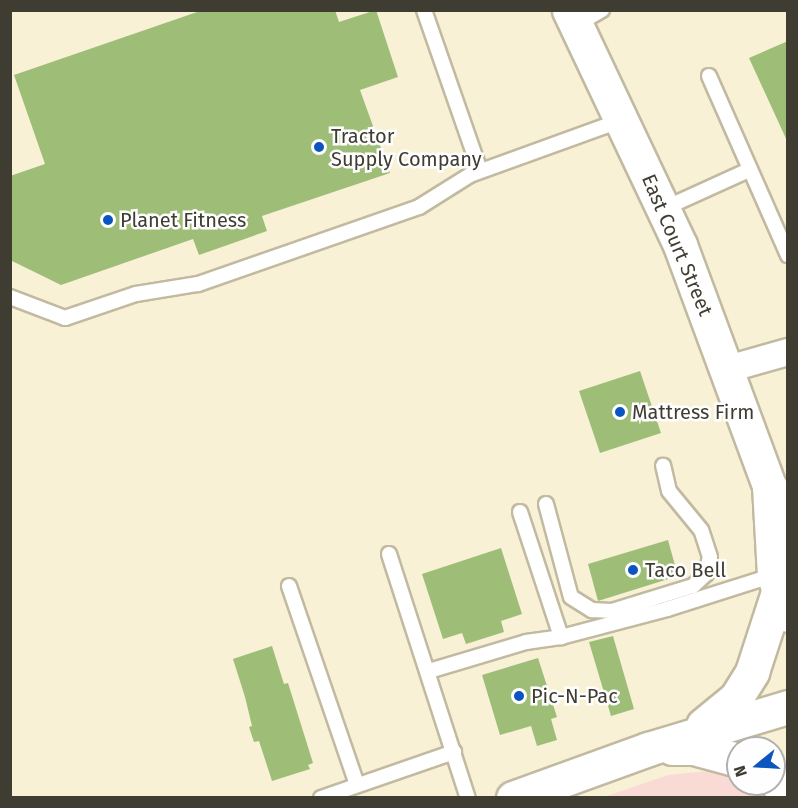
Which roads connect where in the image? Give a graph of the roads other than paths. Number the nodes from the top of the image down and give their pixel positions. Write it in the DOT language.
graph roads {
  1 [pos="424,10"];
  2 [pos="582,15"];
  3 [pos="709,76"];
  4 [pos="622,120"];
  5 [pos="749,170"];
  6 [pos="480,171"];
  7 [pos="663,209"];
  8 [pos="788,255"];
  9 [pos="10,297"];
  10 [pos="788,352"];
  11 [pos="728,369"];
  12 [pos="663,466"];
  13 [pos="778,498"];
  14 [pos="546,504"];
  15 [pos="520,512"];
  16 [pos="389,554"];
  17 [pos="289,586"];
  18 [pos="780,596"];
  19 [pos="561,637"];
  20 [pos="429,671"];
  21 [pos="788,706"];
  22 [pos="662,744"];
  23 [pos="454,752"];
  24 [pos="726,757"];
  25 [pos="357,785"];
  26 [pos="321,798"];
  27 [pos="468,798"];
  28 [pos="513,798"];
  1 -- 6 [label="lane"];
  2 -- 4 [label="main road, East Court Street"];
  3 -- 5 [label="lane"];
  4 -- 6 [label="lane"];
  4 -- 7 [label="main road, East Court Street"];
  5 -- 7 [label="lane"];
  5 -- 8 [label="lane"];
  6 -- 9 [label="lane"];
  7 -- 11 [label="main road, East Court Street"];
  10 -- 11 [label="street"];
  11 -- 13 [label="main road, East Court Street"];
  12 -- 14 [label="lane"];
  13 -- 18 [label="main road, East Court Street"];
  15 -- 19 [label="lane"];
  16 -- 20 [label="lane"];
  17 -- 25 [label="lane"];
  18 -- 19 [label="lane"];
  18 -- 22 [label="main road, East Court Street"];
  19 -- 20 [label="lane"];
  20 -- 23 [label="lane"];
  21 -- 22 [label="main road"];
  22 -- 24 [label="main road"];
  22 -- 28 [label="main road"];
  23 -- 25 [label="lane"];
  23 -- 27 [label="lane"];
  25 -- 26 [label="lane"];
}
